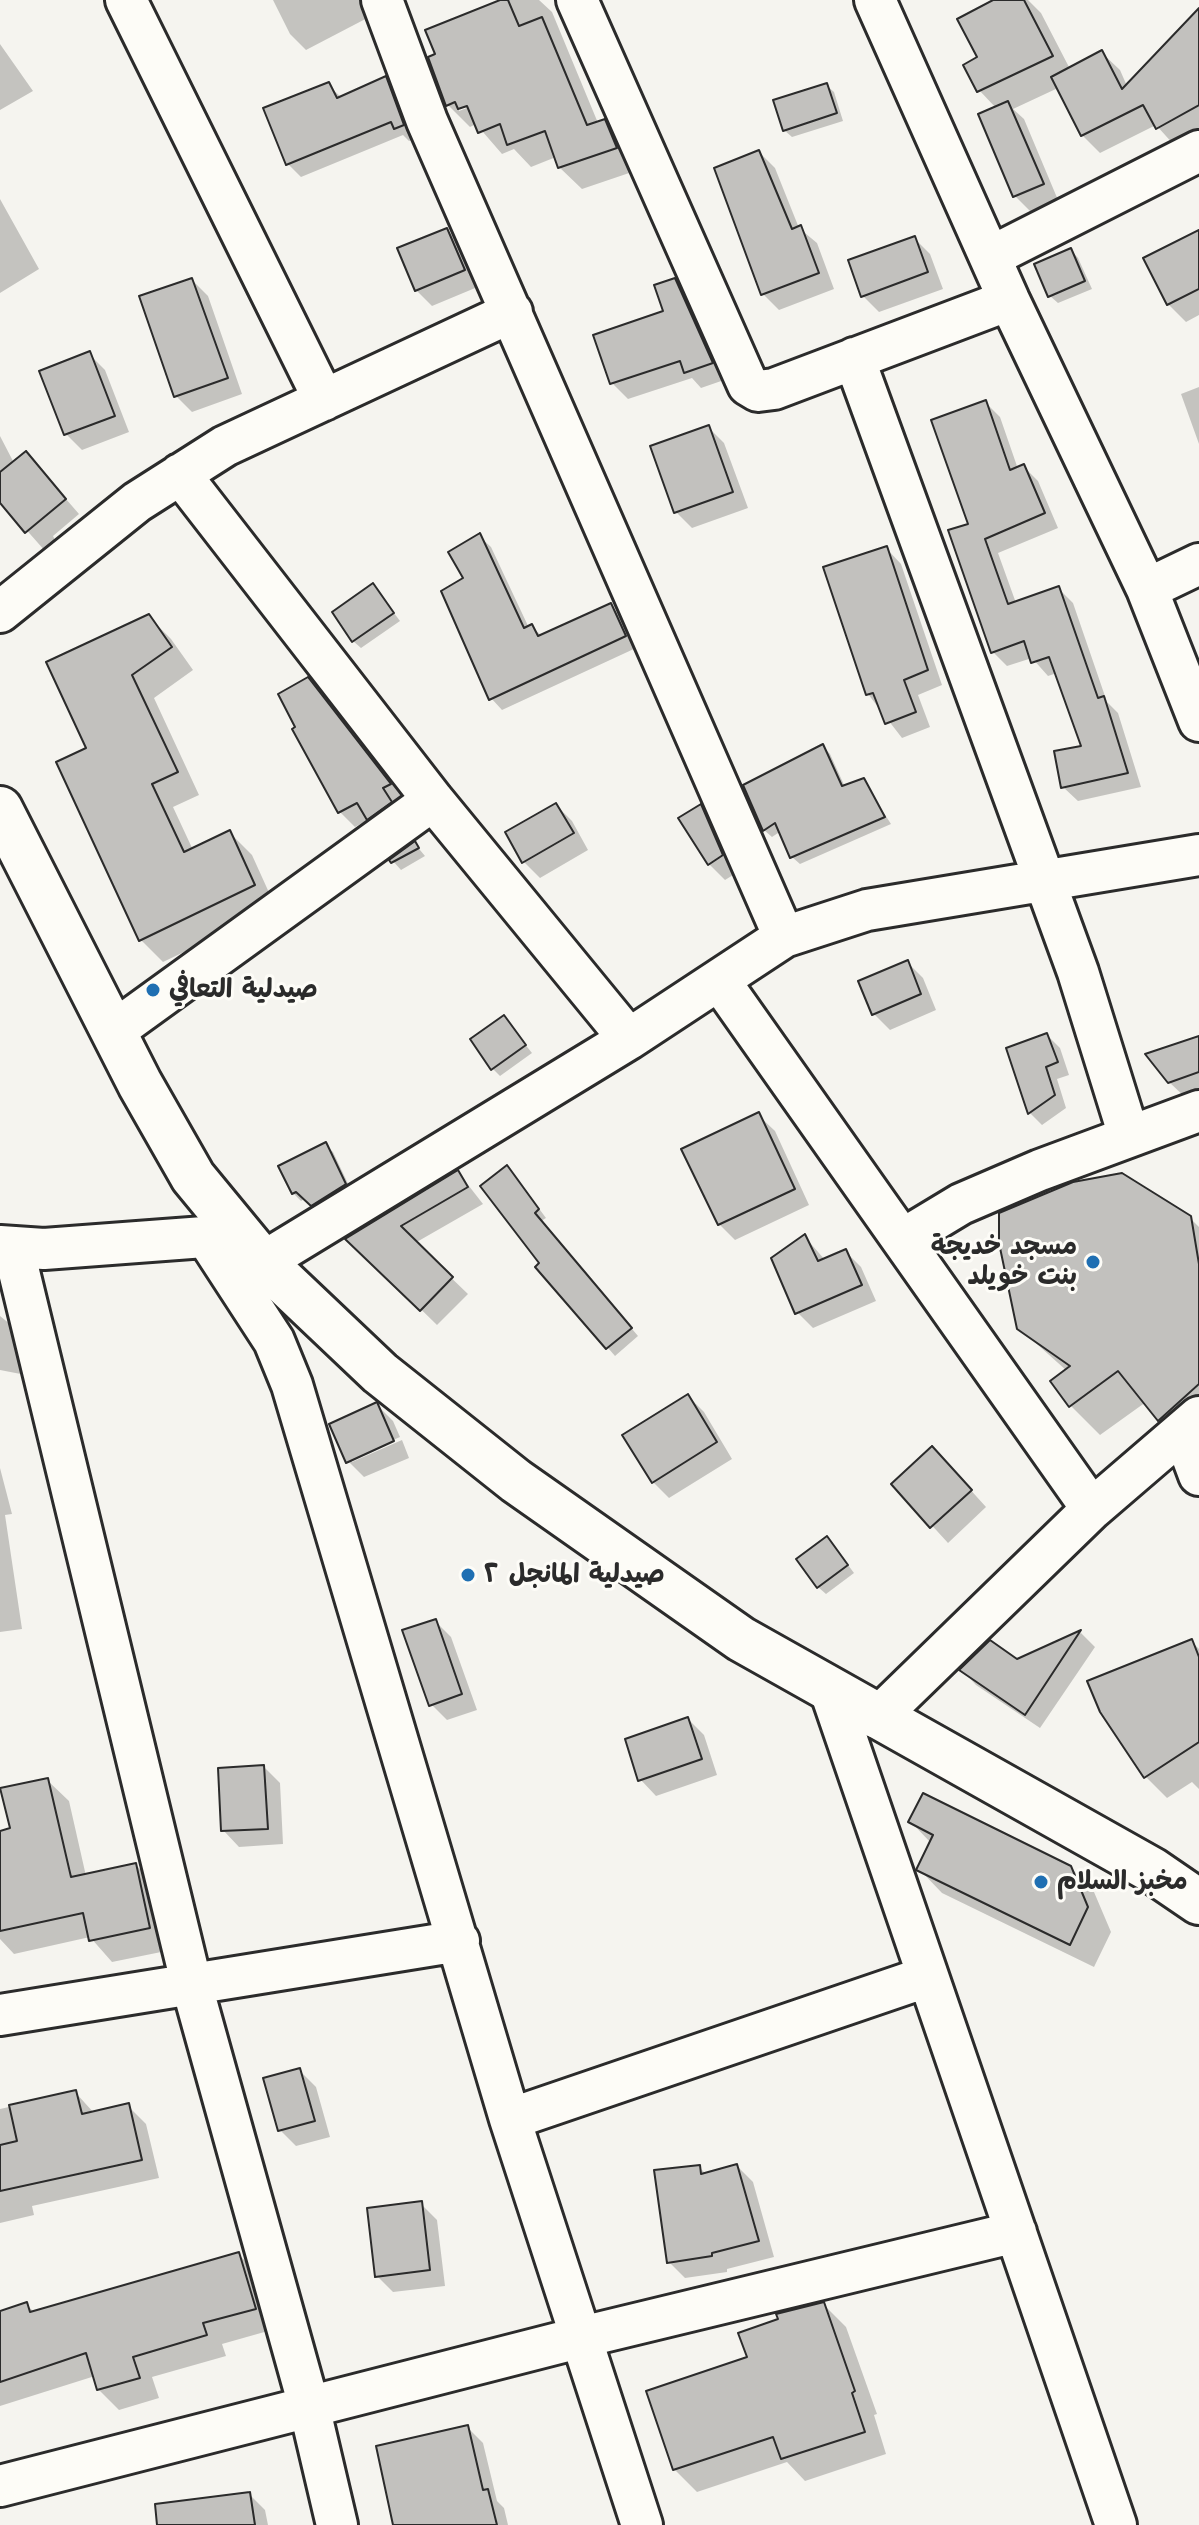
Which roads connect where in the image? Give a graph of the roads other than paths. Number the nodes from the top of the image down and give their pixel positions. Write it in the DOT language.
graph roads {
  1 [pos="126,0"];
  2 [pos="382,0"];
  3 [pos="577,0"];
  4 [pos="875,0"];
  5 [pos="1199,151"];
  6 [pos="990,257"];
  7 [pos="1009,300"];
  8 [pos="512,312"];
  9 [pos="854,358"];
  10 [pos="324,400"];
  11 [pos="180,474"];
  12 [pos="1199,564"];
  13 [pos="1147,589"];
  14 [pos="0,612"];
  15 [pos="1199,721"];
  16 [pos="433,800"];
  17 [pos="0,809"];
  18 [pos="1199,855"];
  19 [pos="1044,879"];
  20 [pos="784,937"];
  21 [pos="719,980"];
  22 [pos="114,1031"];
  23 [pos="629,1039"];
  24 [pos="1199,1111"];
  25 [pos="1129,1136"];
  26 [pos="903,1239"];
  27 [pos="236,1245"];
  28 [pos="6,1246"];
  29 [pos="1191,1424"];
  30 [pos="1199,1475"];
  31 [pos="1092,1509"];
  32 [pos="831,1693"];
  33 [pos="877,1718"];
  34 [pos="1199,1902"];
  35 [pos="459,1941"];
  36 [pos="926,1977"];
  37 [pos="192,1986"];
  38 [pos="0,2015"];
  39 [pos="510,2119"];
  40 [pos="1016,2232"];
  41 [pos="582,2337"];
  42 [pos="309,2406"];
  43 [pos="0,2486"];
  44 [pos="337,2525"];
  45 [pos="642,2525"];
  46 [pos="1116,2525"];
  1 -- 10 [label="street"];
  2 -- 8 [label="street"];
  3 -- 9 [label="street"];
  4 -- 6 [label="street"];
  5 -- 6 [label="street"];
  6 -- 7 [label="street"];
  7 -- 9 [label="street"];
  7 -- 13 [label="street"];
  8 -- 10 [label="street"];
  8 -- 20 [label="street"];
  9 -- 19 [label="street"];
  10 -- 11 [label="street"];
  11 -- 14 [label="street"];
  11 -- 16 [label="street"];
  12 -- 13 [label="street"];
  13 -- 15 [label="street"];
  16 -- 22 [label="street"];
  16 -- 23 [label="street"];
  17 -- 22 [label="street"];
  18 -- 19 [label="street"];
  19 -- 20 [label="street"];
  19 -- 25 [label="street"];
  20 -- 21 [label="street"];
  21 -- 23 [label="street"];
  21 -- 26 [label="street"];
  22 -- 27 [label="street"];
  23 -- 27 [label="street"];
  24 -- 25 [label="street"];
  25 -- 26 [label="street"];
  26 -- 31 [label="street"];
  27 -- 28 [label="street"];
  27 -- 32 [label="street"];
  27 -- 35 [label="street"];
  28 -- 37 [label="street"];
  29 -- 30 [label="street"];
  29 -- 31 [label="street"];
  31 -- 33 [label="street"];
  32 -- 33 [label="street"];
  32 -- 36 [label="street"];
  33 -- 34 [label="street"];
  35 -- 37 [label="street"];
  35 -- 39 [label="street"];
  36 -- 39 [label="street"];
  36 -- 40 [label="street"];
  37 -- 38 [label="street"];
  37 -- 42 [label="street"];
  39 -- 41 [label="street"];
  40 -- 41 [label="street"];
  40 -- 46 [label="street"];
  41 -- 42 [label="street"];
  41 -- 45 [label="street"];
  42 -- 43 [label="street"];
  42 -- 44 [label="street"];
}
